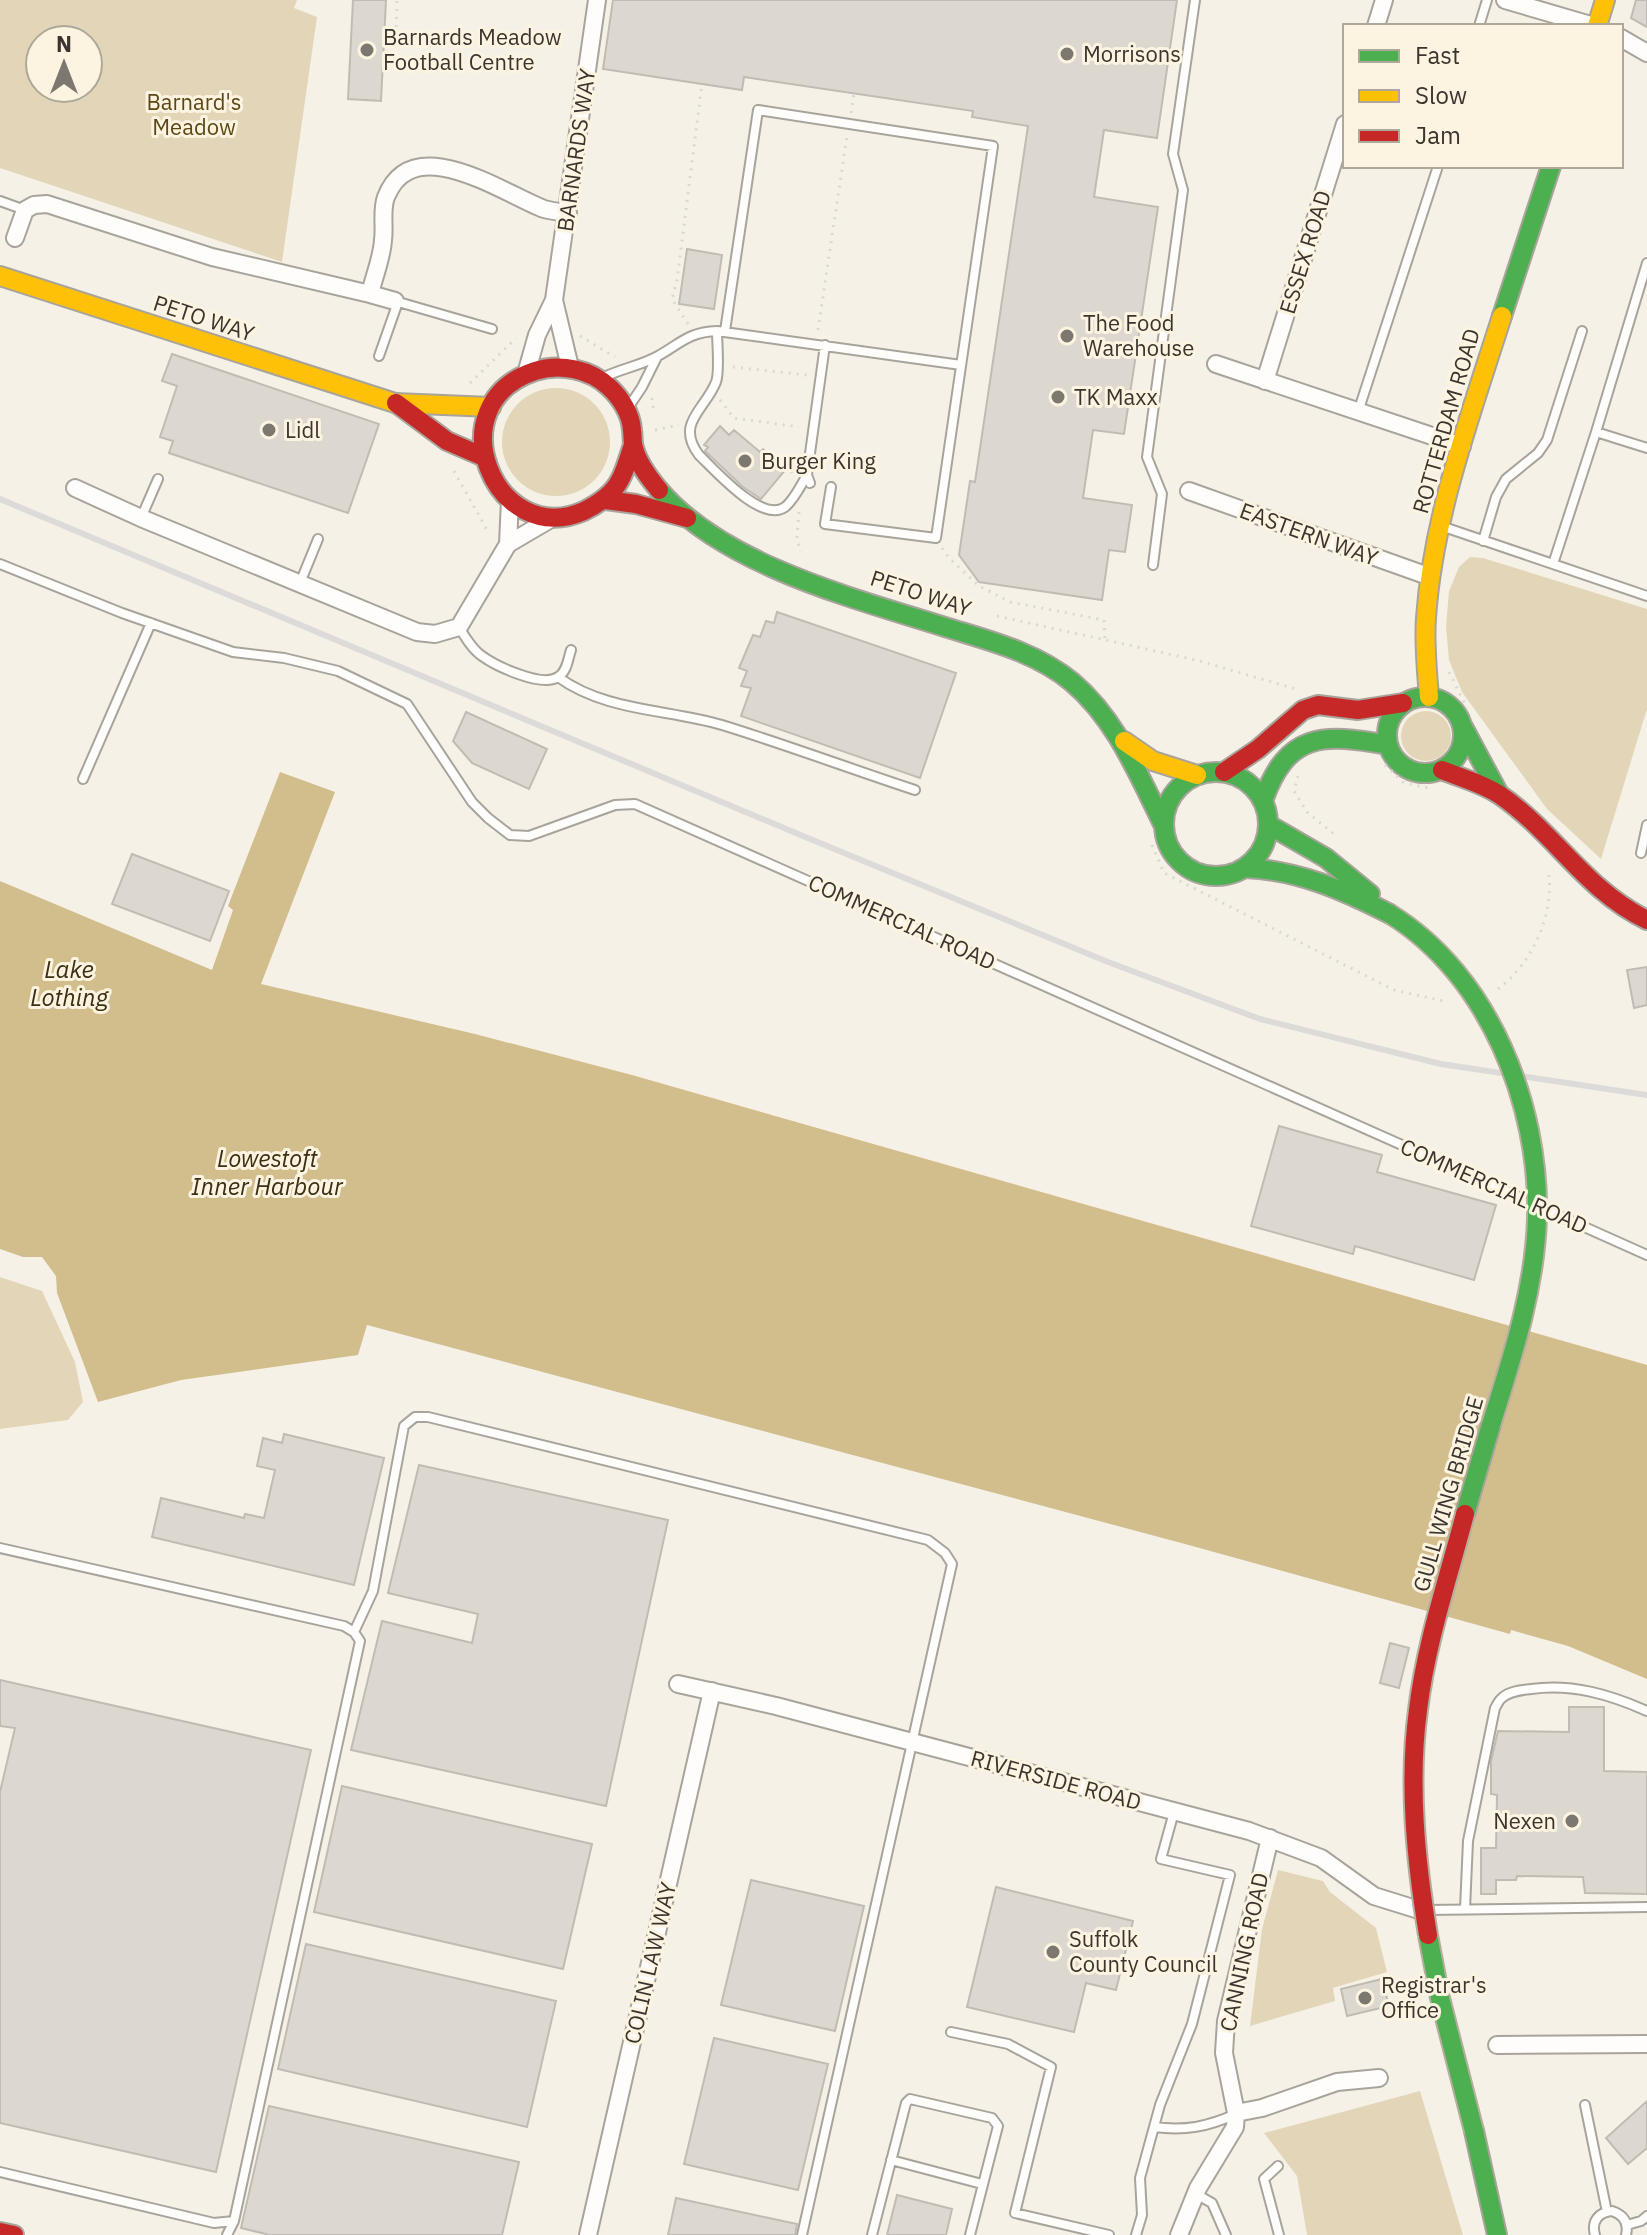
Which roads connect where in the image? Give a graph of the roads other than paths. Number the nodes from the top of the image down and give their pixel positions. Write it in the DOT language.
graph roads {
  1 [pos="597,0"];
  2 [pos="1195,0"];
  3 [pos="1384,0"];
  4 [pos="1487,0"];
  5 [pos="1505,0"];
  6 [pos="1605,0"];
  7 [pos="1377,24"];
  8 [pos="1480,24"];
  9 [pos="1589,24"];
  10 [pos="1597,24"];
  11 [pos="1623,39"];
  12 [pos="1647,53"];
  13 [pos="1343,130"];
  14 [pos="1437,168"];
  15 [pos="1550,168"];
  16 [pos="0,201"];
  17 [pos="25,210"];
  18 [pos="568,213"];
  19 [pos="15,238"];
  20 [pos="1647,263"];
  21 [pos="0,276"];
  22 [pos="370,294"];
  23 [pos="554,300"];
  24 [pos="396,301"];
  25 [pos="492,329"];
  26 [pos="721,331"];
  27 [pos="1582,331"];
  28 [pos="825,345"];
  29 [pos="379,356"];
  30 [pos="657,357"];
  31 [pos="1216,364"];
  32 [pos="961,365"];
  33 [pos="570,367"];
  34 [pos="526,374"];
  35 [pos="599,379"];
  36 [pos="1265,381"];
  37 [pos="395,403"];
  38 [pos="491,407"];
  39 [pos="626,410"];
  40 [pos="1358,412"];
  41 [pos="1596,432"];
  42 [pos="633,445"];
  43 [pos="1462,446"];
  44 [pos="1647,448"];
  45 [pos="484,457"];
  46 [pos="158,479"];
  47 [pos="831,487"];
  48 [pos="75,488"];
  49 [pos="1189,491"];
  50 [pos="510,500"];
  51 [pos="606,500"];
  52 [pos="554,517"];
  53 [pos="141,518"];
  54 [pos="687,518"];
  55 [pos="1440,526"];
  56 [pos="318,539"];
  57 [pos="1483,541"];
  58 [pos="508,544"];
  59 [pos="0,564"];
  60 [pos="1553,564"];
  61 [pos="1153,565"];
  62 [pos="1428,576"];
  63 [pos="300,584"];
  64 [pos="1647,596"];
  65 [pos="151,623"];
  66 [pos="459,627"];
  67 [pos="571,650"];
  68 [pos="558,677"];
  69 [pos="1429,697"];
  70 [pos="1403,703"];
  71 [pos="1468,722"];
  72 [pos="1120,738"];
  73 [pos="1388,745"];
  74 [pos="1442,770"];
  75 [pos="1224,772"];
  76 [pos="1197,775"];
  77 [pos="83,779"];
  78 [pos="915,790"];
  79 [pos="1499,794"];
  80 [pos="1263,801"];
  81 [pos="1163,824"];
  82 [pos="1269,825"];
  83 [pos="1647,825"];
  84 [pos="1641,853"];
  85 [pos="1245,868"];
  86 [pos="1390,914"];
  87 [pos="1647,920"];
  88 [pos="1647,1255"];
  89 [pos="0,1548"];
  90 [pos="354,1632"];
  91 [pos="678,1684"];
  92 [pos="712,1691"];
  93 [pos="1647,1711"];
  94 [pos="912,1741"];
  95 [pos="1174,1812"];
  96 [pos="1270,1838"];
  97 [pos="1647,1907"];
  98 [pos="1465,1909"];
  99 [pos="1419,1910"];
  100 [pos="951,2032"];
  101 [pos="1647,2044"];
  102 [pos="1497,2045"];
  103 [pos="1379,2078"];
  104 [pos="1585,2105"];
  105 [pos="1236,2113"];
  106 [pos="1154,2127"];
  107 [pos="891,2160"];
  108 [pos="1278,2166"];
  109 [pos="0,2172"];
  110 [pos="982,2184"];
  111 [pos="1196,2194"];
  112 [pos="1607,2212"];
  113 [pos="1647,2216"];
  114 [pos="234,2221"];
  115 [pos="1627,2225"];
  116 [pos="0,2232"];
  117 [pos="14,2235"];
  118 [pos="227,2235"];
  119 [pos="588,2235"];
  120 [pos="802,2235"];
  121 [pos="872,2235"];
  122 [pos="970,2235"];
  123 [pos="1109,2235"];
  124 [pos="1136,2235"];
  125 [pos="1179,2235"];
  126 [pos="1226,2235"];
  127 [pos="1279,2235"];
  128 [pos="1497,2235"];
  129 [pos="1595,2235"];
  130 [pos="1626,2235"];
  1 -- 18 [label="street, BARNARDS WAY"];
  2 -- 61 [label="lane"];
  3 -- 7 [label="street"];
  4 -- 8 [label="lane"];
  5 -- 9 [label="street"];
  6 -- 10 [label="main road"];
  11 -- 12 [label="street"];
  13 -- 36 [label="street, ESSEX ROAD"];
  14 -- 40 [label="lane"];
  15 -- 43 [label="main road, ROTTERDAM ROAD"];
  16 -- 17 [label="lane"];
  17 -- 19 [label="street"];
  17 -- 22 [label="street"];
  18 -- 22 [label="street"];
  18 -- 23 [label="street, BARNARDS WAY"];
  20 -- 41 [label="lane"];
  21 -- 37 [label="main road, PETO WAY"];
  22 -- 24 [label="street"];
  23 -- 33 [label="street, BARNARDS WAY"];
  23 -- 34 [label="street, BARNARDS WAY"];
  24 -- 25 [label="lane"];
  24 -- 29 [label="lane"];
  26 -- 28 [label="lane"];
  26 -- 28 [label="lane"];
  26 -- 30 [label="lane"];
  26 -- 32 [label="lane"];
  27 -- 57 [label="lane"];
  28 -- 32 [label="lane"];
  30 -- 35 [label="lane"];
  30 -- 39 [label="lane"];
  31 -- 36 [label="street"];
  32 -- 47 [label="lane"];
  33 -- 34 [label="main road"];
  33 -- 35 [label="main road"];
  34 -- 38 [label="main road"];
  35 -- 39 [label="main road"];
  36 -- 40 [label="street"];
  37 -- 38 [label="main road, PETO WAY"];
  37 -- 45 [label="main road, PETO WAY"];
  38 -- 45 [label="main road"];
  39 -- 42 [label="main road"];
  40 -- 43 [label="street"];
  41 -- 44 [label="lane"];
  41 -- 60 [label="lane"];
  42 -- 51 [label="main road"];
  42 -- 54 [label="main road, PETO WAY"];
  43 -- 55 [label="main road, ROTTERDAM ROAD"];
  45 -- 50 [label="main road"];
  46 -- 53 [label="lane"];
  48 -- 53 [label="street"];
  49 -- 62 [label="street, EASTERN WAY"];
  50 -- 52 [label="main road"];
  50 -- 58 [label="street"];
  51 -- 52 [label="main road"];
  51 -- 54 [label="main road, PETO WAY"];
  52 -- 58 [label="street"];
  53 -- 63 [label="street"];
  54 -- 72 [label="main road, PETO WAY"];
  55 -- 57 [label="lane"];
  55 -- 62 [label="main road, ROTTERDAM ROAD"];
  56 -- 63 [label="lane"];
  57 -- 60 [label="lane"];
  58 -- 66 [label="street"];
  59 -- 65 [label="lane"];
  60 -- 64 [label="lane"];
  62 -- 69 [label="main road, ROTTERDAM ROAD"];
  63 -- 66 [label="street"];
  65 -- 77 [label="lane"];
  65 -- 88 [label="lane, COMMERCIAL ROAD"];
  66 -- 68 [label="lane"];
  67 -- 68 [label="lane"];
  68 -- 78 [label="lane"];
  69 -- 70 [label="main road"];
  69 -- 71 [label="main road"];
  70 -- 73 [label="main road"];
  70 -- 75 [label="main road"];
  71 -- 74 [label="main road"];
  71 -- 79 [label="main road"];
  72 -- 76 [label="main road, PETO WAY"];
  72 -- 81 [label="main road, PETO WAY"];
  73 -- 74 [label="main road"];
  73 -- 80 [label="main road"];
  74 -- 79 [label="main road"];
  75 -- 76 [label="main road"];
  75 -- 80 [label="main road"];
  76 -- 81 [label="main road"];
  79 -- 87 [label="main road"];
  80 -- 82 [label="main road"];
  81 -- 85 [label="main road"];
  82 -- 85 [label="main road"];
  82 -- 86 [label="main road"];
  83 -- 84 [label="lane"];
  85 -- 86 [label="main road"];
  86 -- 128 [label="main road, GULL WING BRIDGE, bridge"];
  89 -- 90 [label="lane"];
  90 -- 94 [label="lane"];
  90 -- 114 [label="lane"];
  91 -- 92 [label="street, RIVERSIDE ROAD"];
  92 -- 94 [label="street, RIVERSIDE ROAD"];
  92 -- 119 [label="street, COLIN LAW WAY"];
  93 -- 98 [label="lane"];
  94 -- 95 [label="street, RIVERSIDE ROAD"];
  94 -- 120 [label="lane"];
  95 -- 96 [label="street, RIVERSIDE ROAD"];
  95 -- 106 [label="lane"];
  96 -- 99 [label="street, RIVERSIDE ROAD"];
  96 -- 105 [label="street, CANNING ROAD"];
  97 -- 98 [label="lane"];
  98 -- 99 [label="lane"];
  100 -- 123 [label="lane"];
  101 -- 102 [label="street"];
  103 -- 105 [label="street"];
  104 -- 112 [label="lane"];
  105 -- 106 [label="lane"];
  105 -- 111 [label="street"];
  106 -- 124 [label="lane"];
  107 -- 110 [label="lane"];
  107 -- 110 [label="lane"];
  107 -- 121 [label="lane"];
  108 -- 127 [label="lane"];
  109 -- 114 [label="lane"];
  110 -- 122 [label="lane"];
  111 -- 125 [label="street"];
  111 -- 126 [label="lane"];
  112 -- 115 [label="lane"];
  112 -- 129 [label="lane"];
  113 -- 115 [label="lane"];
  114 -- 118 [label="lane"];
  115 -- 130 [label="lane"];
  116 -- 117 [label="main road"];
}
